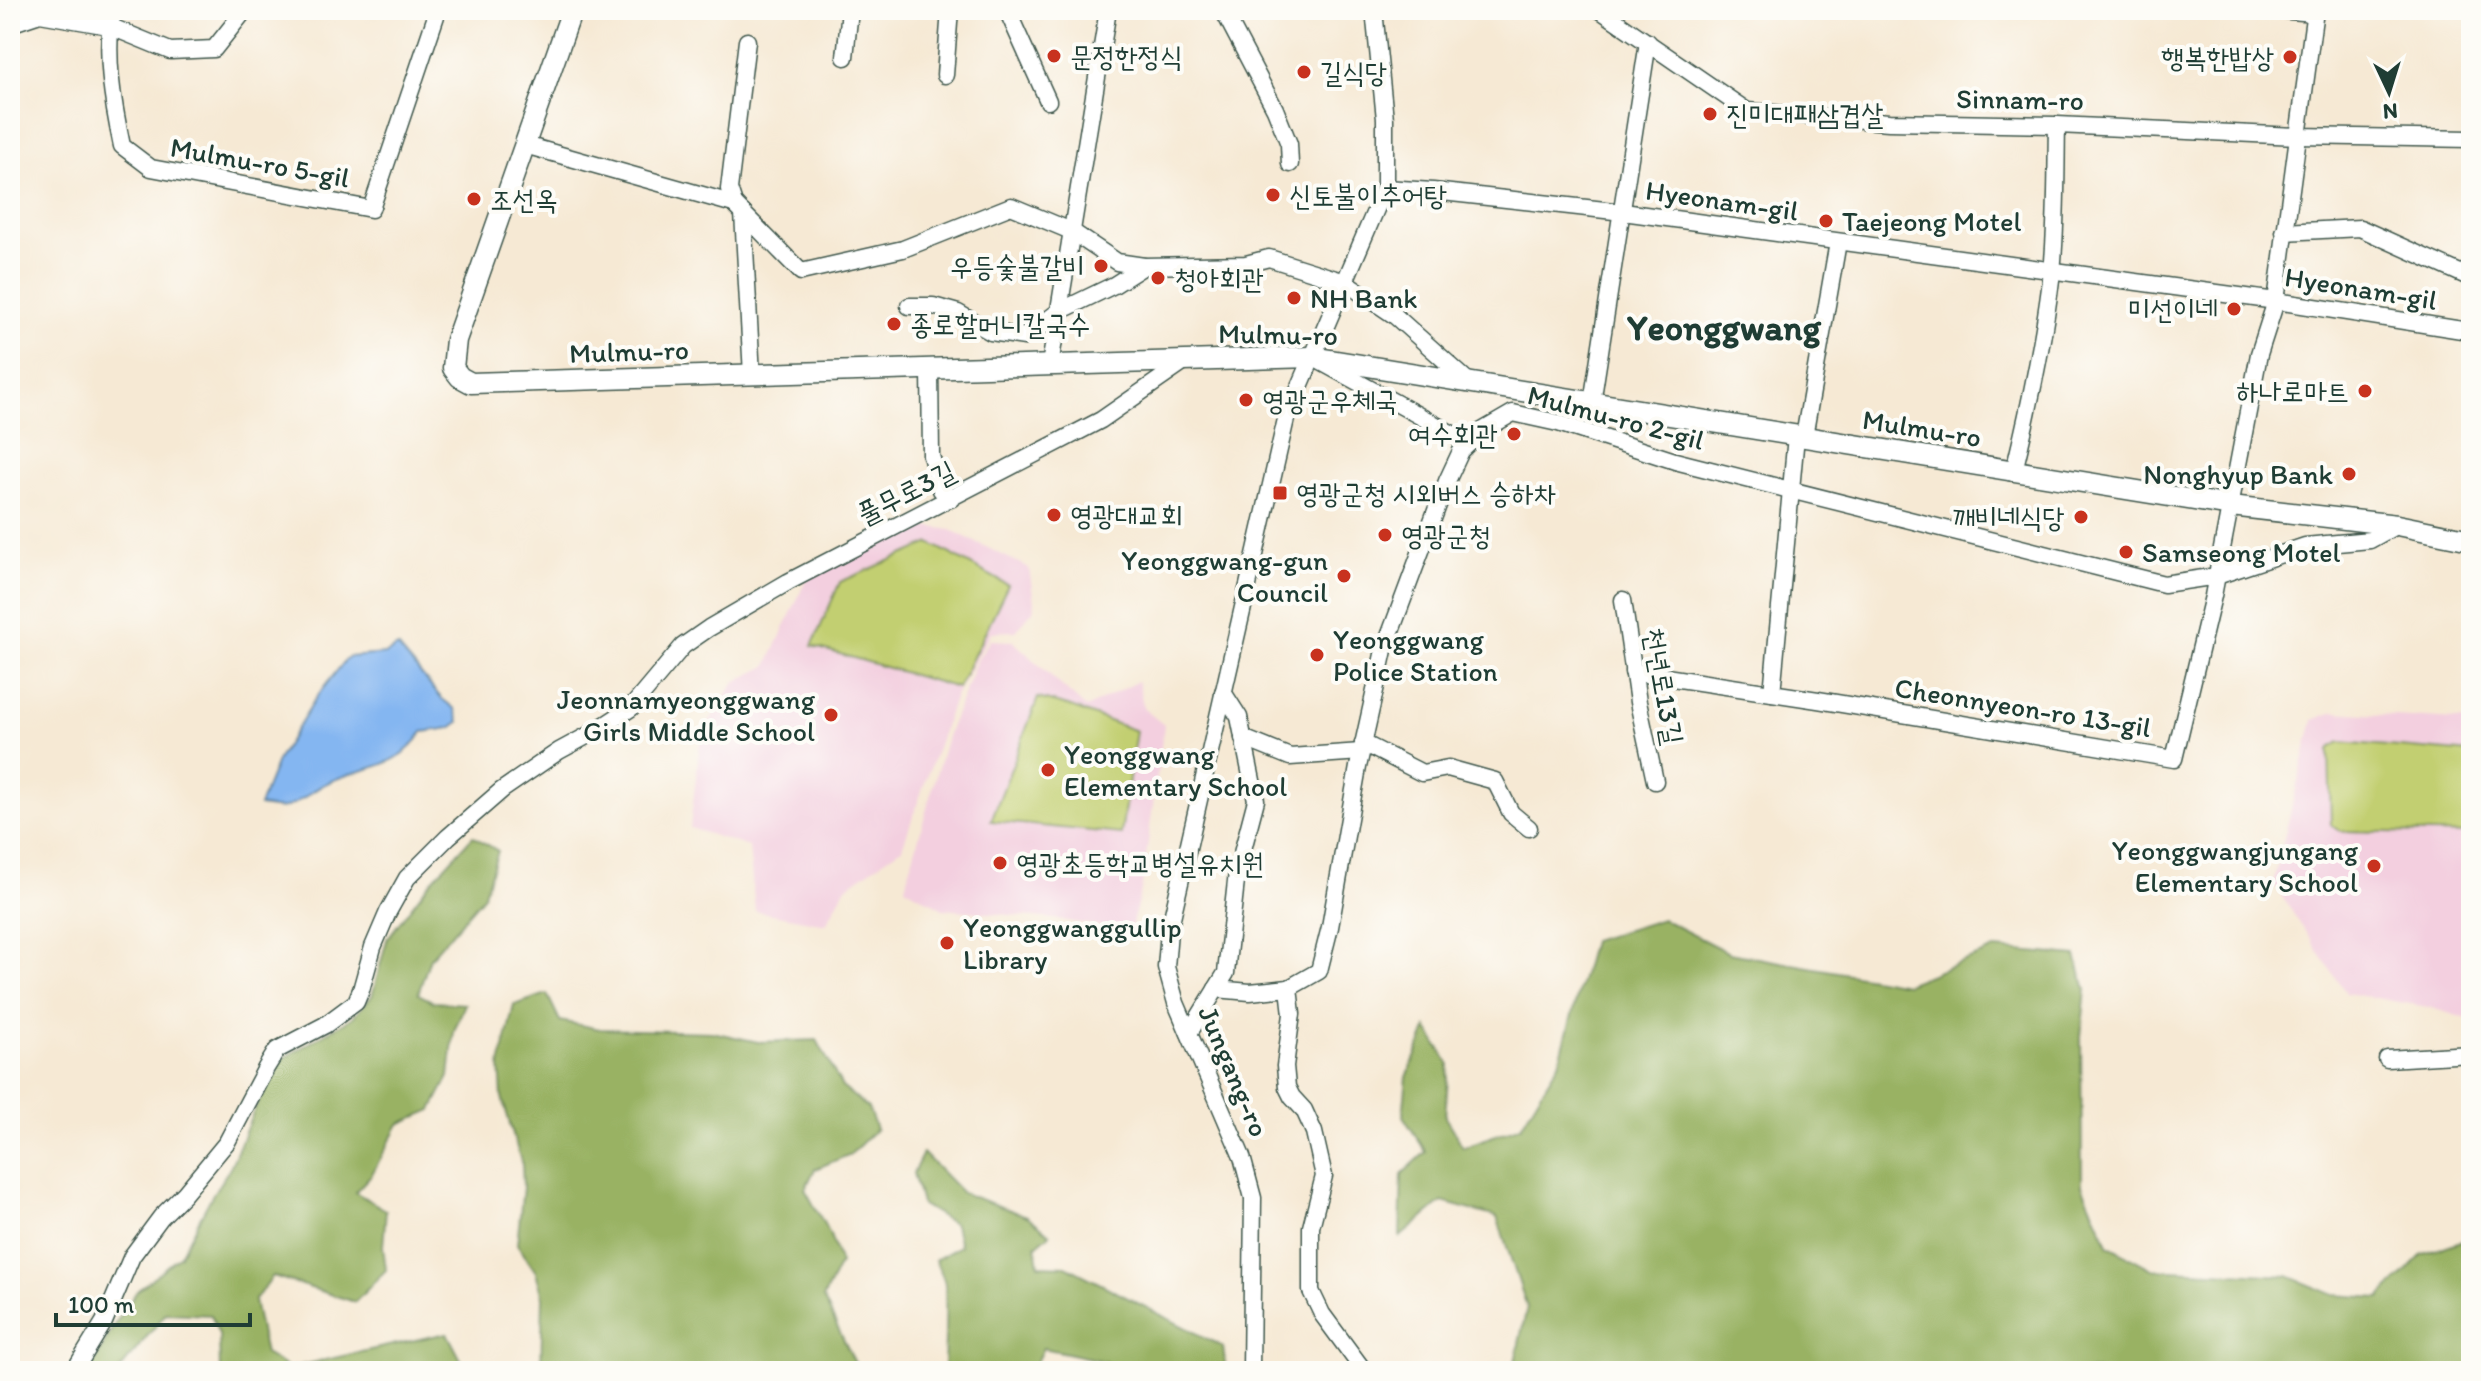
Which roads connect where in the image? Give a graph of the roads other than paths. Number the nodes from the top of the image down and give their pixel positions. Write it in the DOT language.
graph roads {
  1 [pos="245,10"];
  2 [pos="438,10"];
  3 [pos="850,10"];
  4 [pos="950,10"];
  5 [pos="1007,10"];
  6 [pos="1108,10"];
  7 [pos="1223,10"];
  8 [pos="1374,10"];
  9 [pos="1600,10"];
  10 [pos="2277,10"];
  11 [pos="569,11"];
  12 [pos="2315,11"];
  13 [pos="111,18"];
  14 [pos="10,24"];
  15 [pos="747,41"];
  16 [pos="1648,42"];
  17 [pos="845,57"];
  18 [pos="945,75"];
  19 [pos="1048,101"];
  20 [pos="2057,125"];
  21 [pos="2297,136"];
  22 [pos="2471,139"];
  23 [pos="525,145"];
  24 [pos="1290,164"];
  25 [pos="1385,188"];
  26 [pos="738,209"];
  27 [pos="1623,212"];
  28 [pos="1071,231"];
  29 [pos="2284,232"];
  30 [pos="1838,242"];
  31 [pos="1144,266"];
  32 [pos="2052,271"];
  33 [pos="2471,278"];
  34 [pos="1345,282"];
  35 [pos="2276,301"];
  36 [pos="909,306"];
  37 [pos="1058,312"];
  38 [pos="2471,334"];
  39 [pos="1312,357"];
  40 [pos="1186,361"];
  41 [pos="1050,365"];
  42 [pos="930,369"];
  43 [pos="752,375"];
  44 [pos="1470,383"];
  45 [pos="1592,403"];
  46 [pos="1800,436"];
  47 [pos="1469,443"];
  48 [pos="2014,471"];
  49 [pos="1791,490"];
  50 [pos="951,499"];
  51 [pos="2231,506"];
  52 [pos="2397,525"];
  53 [pos="2471,540"];
  54 [pos="2217,576"];
  55 [pos="1623,600"];
  56 [pos="1633,672"];
  57 [pos="1223,692"];
  58 [pos="1772,693"];
  59 [pos="1243,738"];
  60 [pos="1362,748"];
  61 [pos="1655,781"];
  62 [pos="1529,828"];
  63 [pos="1289,988"];
  64 [pos="1216,989"];
  65 [pos="1189,1033"];
  66 [pos="2471,1054"];
  67 [pos="2387,1059"];
  68 [pos="74,1371"];
  69 [pos="1251,1371"];
  70 [pos="1364,1371"];
  1 -- 13 [label="street"];
  2 -- 13 [label="street, Mulmu-ro 5-gil"];
  3 -- 17 [label="street"];
  4 -- 18 [label="street"];
  5 -- 19 [label="street"];
  6 -- 28 [label="street"];
  7 -- 24 [label="street"];
  8 -- 25 [label="street, Jungang-ro"];
  9 -- 16 [label="street, Sinnam-ro"];
  10 -- 12 [label="street, Cheonnyeon-ro 13-gil"];
  11 -- 23 [label="main road, Mulmu-ro"];
  12 -- 21 [label="street, Cheonnyeon-ro 13-gil"];
  13 -- 14 [label="street"];
  15 -- 26 [label="street"];
  16 -- 20 [label="street, Sinnam-ro"];
  16 -- 27 [label="street"];
  20 -- 21 [label="street, Sinnam-ro"];
  20 -- 32 [label="street"];
  21 -- 22 [label="street, Sinnam-ro"];
  21 -- 29 [label="street, Cheonnyeon-ro 13-gil"];
  23 -- 26 [label="street"];
  23 -- 43 [label="main road, Mulmu-ro"];
  25 -- 27 [label="street, Hyeonam-gil"];
  25 -- 34 [label="street, Jungang-ro"];
  26 -- 28 [label="street"];
  26 -- 43 [label="street"];
  27 -- 30 [label="street, Hyeonam-gil"];
  27 -- 45 [label="street"];
  28 -- 31 [label="street"];
  28 -- 37 [label="street"];
  29 -- 33 [label="street"];
  29 -- 35 [label="street, Cheonnyeon-ro 13-gil"];
  30 -- 32 [label="street, Hyeonam-gil"];
  30 -- 46 [label="street"];
  31 -- 34 [label="street"];
  31 -- 37 [label="street"];
  32 -- 35 [label="street, Hyeonam-gil"];
  32 -- 48 [label="street"];
  34 -- 39 [label="street, Jungang-ro"];
  34 -- 44 [label="street"];
  35 -- 38 [label="street, Hyeonam-gil"];
  35 -- 51 [label="street, Cheonnyeon-ro 13-gil"];
  36 -- 37 [label="street"];
  37 -- 41 [label="street"];
  39 -- 40 [label="main road, Mulmu-ro"];
  39 -- 44 [label="main road, Mulmu-ro"];
  39 -- 47 [label="street"];
  39 -- 57 [label="street, Jungang-ro"];
  40 -- 41 [label="main road, Mulmu-ro"];
  40 -- 50 [label="street, 풀무로3길"];
  41 -- 42 [label="main road, Mulmu-ro"];
  42 -- 43 [label="main road, Mulmu-ro"];
  42 -- 50 [label="street"];
  44 -- 45 [label="main road, Mulmu-ro"];
  45 -- 46 [label="main road, Mulmu-ro"];
  46 -- 48 [label="main road, Mulmu-ro"];
  46 -- 49 [label="street"];
  47 -- 49 [label="street, Mulmu-ro 2-gil"];
  47 -- 60 [label="street, Mulmu-ro 2-gil"];
  48 -- 51 [label="main road, Mulmu-ro"];
  49 -- 54 [label="street, Mulmu-ro 2-gil"];
  49 -- 58 [label="street"];
  50 -- 68 [label="street, 풀무로3길"];
  51 -- 52 [label="main road, Mulmu-ro"];
  51 -- 54 [label="street, Cheonnyeon-ro 13-gil"];
  52 -- 53 [label="main road, Mulmu-ro"];
  52 -- 54 [label="street, Mulmu-ro 2-gil"];
  54 -- 58 [label="street, Cheonnyeon-ro 13-gil"];
  55 -- 56 [label="street, 천년로13길"];
  56 -- 58 [label="street, Cheonnyeon-ro 13-gil"];
  56 -- 61 [label="street, 천년로13길"];
  57 -- 59 [label="street"];
  57 -- 65 [label="street, Jungang-ro"];
  59 -- 60 [label="street"];
  59 -- 64 [label="street"];
  60 -- 62 [label="street"];
  60 -- 63 [label="street, Mulmu-ro 2-gil"];
  63 -- 64 [label="street"];
  63 -- 70 [label="street"];
  64 -- 65 [label="street"];
  65 -- 69 [label="street, Jungang-ro"];
  66 -- 67 [label="street"];
}
